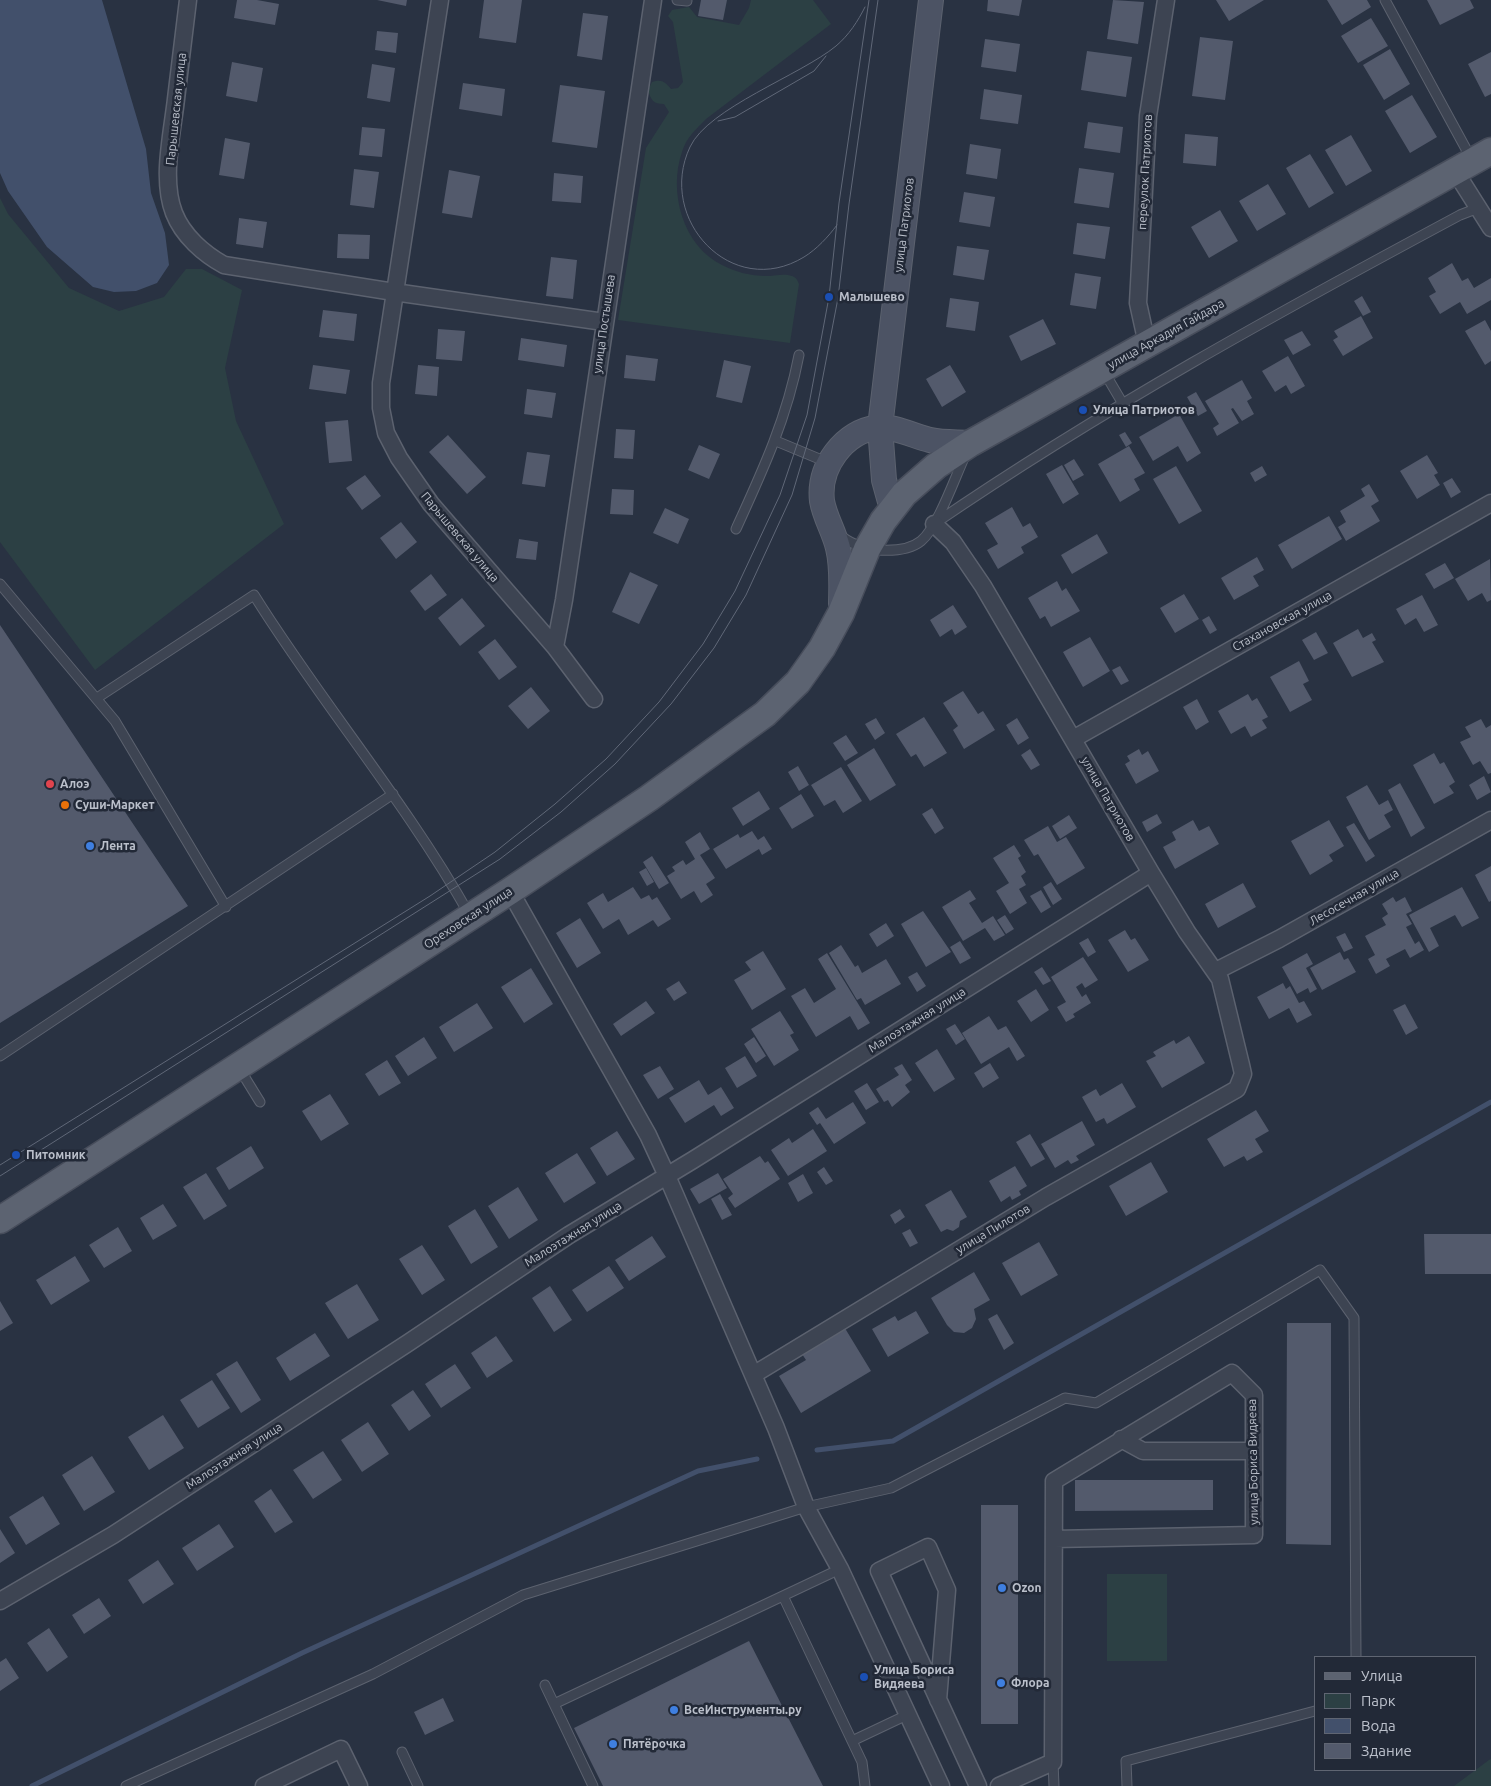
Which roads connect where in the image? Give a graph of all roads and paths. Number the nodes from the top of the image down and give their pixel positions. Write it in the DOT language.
graph roads {
  1 [pos="188,0"];
  2 [pos="440,0"];
  3 [pos="653,0"];
  4 [pos="931,0"];
  5 [pos="1166,0"];
  6 [pos="1385,0"];
  7 [pos="1473,161"];
  8 [pos="1478,208"];
  9 [pos="1491,228"];
  10 [pos="394,292"];
  11 [pos="604,322"];
  12 [pos="1147,344"];
  13 [pos="799,354"];
  14 [pos="1102,370"];
  15 [pos="1123,404"];
  16 [pos="880,427"];
  17 [pos="776,441"];
  18 [pos="972,443"];
  19 [pos="829,463"];
  20 [pos="1491,503"];
  21 [pos="892,510"];
  22 [pos="827,522"];
  23 [pos="934,524"];
  24 [pos="736,529"];
  25 [pos="867,549"];
  26 [pos="0,584"];
  27 [pos="841,613"];
  28 [pos="554,647"];
  29 [pos="97,698"];
  30 [pos="594,699"];
  31 [pos="1073,739"];
  32 [pos="393,794"];
  33 [pos="1491,820"];
  34 [pos="1150,873"];
  35 [pos="510,891"];
  36 [pos="226,907"];
  37 [pos="470,916"];
  38 [pos="1216,971"];
  39 [pos="0,1056"];
  40 [pos="239,1067"];
  41 [pos="1237,1089"];
  42 [pos="260,1102"];
  43 [pos="667,1176"];
  44 [pos="0,1220"];
  45 [pos="753,1375"];
  46 [pos="1121,1439"];
  47 [pos="1254,1451"];
  48 [pos="806,1506"];
  49 [pos="1054,1539"];
  50 [pos="840,1569"];
  51 [pos="783,1596"];
  52 [pos="0,1601"];
  53 [pos="1356,1656"];
  54 [pos="545,1684"];
  55 [pos="938,1700"];
  56 [pos="554,1704"];
  57 [pos="1314,1711"];
  58 [pos="910,1714"];
  59 [pos="852,1741"];
  60 [pos="402,1752"];
  61 [pos="1053,1762"];
  62 [pos="126,1786"];
  63 [pos="264,1786"];
  64 [pos="359,1786"];
  65 [pos="418,1786"];
  66 [pos="593,1786"];
  67 [pos="865,1786"];
  68 [pos="941,1786"];
  69 [pos="978,1786"];
  70 [pos="1000,1786"];
  71 [pos="1054,1786"];
  72 [pos="1127,1786"];
  1 -- 10 [label="street, Парышевская улица"];
  2 -- 10 [label="street, Парышевская улица"];
  3 -- 11 [label="street, улица Постышева"];
  4 -- 16 [label="main road, улица Патриотов"];
  5 -- 12 [label="street, переулок Патриотов"];
  6 -- 7 [label="lane"];
  7 -- 8 [label="street"];
  7 -- 12 [label="main road, улица Аркадия Гайдара"];
  8 -- 9 [label="street"];
  8 -- 15 [label="lane"];
  10 -- 11 [label="street, Парышевская улица"];
  10 -- 28 [label="street, Парышевская улица"];
  11 -- 28 [label="street, улица Постышева"];
  12 -- 14 [label="main road, улица Аркадия Гайдара"];
  13 -- 17 [label="lane"];
  14 -- 15 [label="lane"];
  14 -- 18 [label="main road, улица Аркадия Гайдара"];
  15 -- 23 [label="lane"];
  16 -- 18 [label="main road"];
  16 -- 19 [label="main road"];
  16 -- 21 [label="main road, улица Патриотов"];
  17 -- 19 [label="lane"];
  17 -- 24 [label="lane"];
  18 -- 21 [label="main road, улица Аркадия Гайдара"];
  18 -- 23 [label="lane"];
  19 -- 22 [label="main road"];
  20 -- 31 [label="street, Стахановская улица"];
  21 -- 25 [label="main road, улица Аркадия Гайдара"];
  22 -- 25 [label="lane"];
  22 -- 27 [label="main road"];
  23 -- 25 [label="lane"];
  23 -- 31 [label="street, улица Патриотов"];
  25 -- 27 [label="main road, Ореховская улица"];
  26 -- 29 [label="lane"];
  27 -- 35 [label="main road, Ореховская улица"];
  28 -- 30 [label="street, Парышевская улица"];
  29 -- 32 [label="lane"];
  29 -- 36 [label="lane"];
  31 -- 34 [label="street, улица Патриотов"];
  32 -- 36 [label="lane"];
  32 -- 37 [label="lane"];
  33 -- 38 [label="street, Лесосечная улица"];
  34 -- 38 [label="street, улица Патриотов"];
  34 -- 43 [label="street, Малоэтажная улица"];
  35 -- 37 [label="main road, Ореховская улица"];
  35 -- 43 [label="street"];
  36 -- 39 [label="lane"];
  37 -- 40 [label="main road, Ореховская улица"];
  38 -- 41 [label="street, улица Патриотов"];
  40 -- 42 [label="lane"];
  40 -- 44 [label="main road, Ореховская улица"];
  41 -- 45 [label="street, улица Пилотов"];
  43 -- 45 [label="street"];
  43 -- 52 [label="street, Малоэтажная улица"];
  45 -- 48 [label="street"];
  46 -- 47 [label="street"];
  46 -- 47 [label="street, улица Бориса Видяева"];
  46 -- 49 [label="street, улица Бориса Видяева"];
  47 -- 49 [label="street, улица Бориса Видяева"];
  48 -- 50 [label="street"];
  48 -- 53 [label="lane"];
  48 -- 62 [label="lane"];
  49 -- 61 [label="street, улица Бориса Видяева"];
  50 -- 51 [label="lane"];
  50 -- 58 [label="street"];
  51 -- 56 [label="lane"];
  51 -- 59 [label="lane"];
  54 -- 56 [label="lane"];
  55 -- 55 [label="street"];
  55 -- 69 [label="street"];
  56 -- 66 [label="lane"];
  57 -- 72 [label="lane"];
  58 -- 59 [label="lane"];
  58 -- 68 [label="street"];
  59 -- 67 [label="lane"];
  60 -- 65 [label="lane"];
  61 -- 70 [label="street"];
  61 -- 71 [label="lane"];
  63 -- 64 [label="street"];
}
